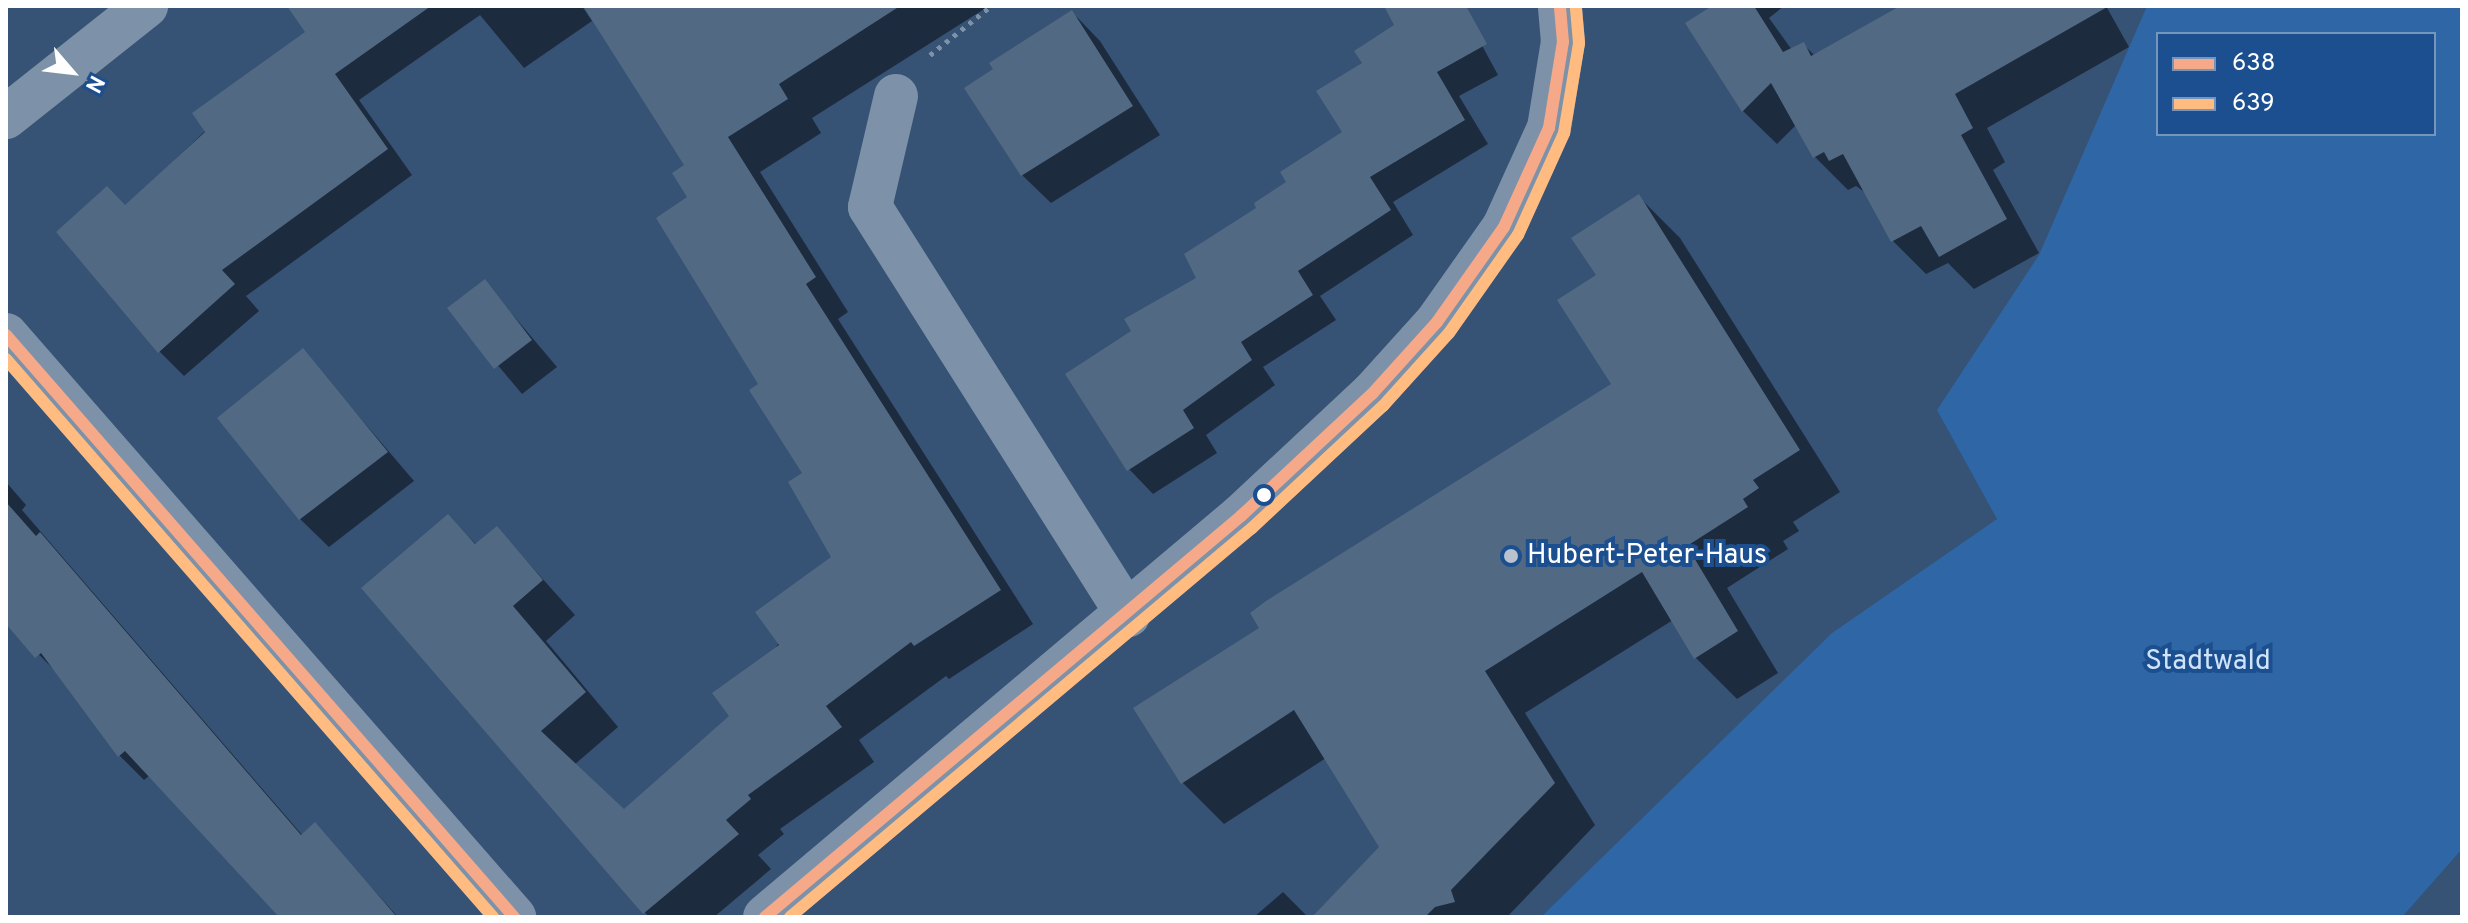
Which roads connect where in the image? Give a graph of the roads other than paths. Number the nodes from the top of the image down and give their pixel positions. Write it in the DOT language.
graph roads {
  1 [pos="146,6"];
  2 [pos="1560,6"];
  3 [pos="896,96"];
  4 [pos="6,117"];
  5 [pos="6,335"];
  6 [pos="1128,615"];
  7 [pos="514,917"];
  8 [pos="765,917"];
  1 -- 4 [label="street"];
  2 -- 6 [label="street"];
  3 -- 6 [label="street"];
  5 -- 7 [label="street"];
  6 -- 8 [label="street"];
}
